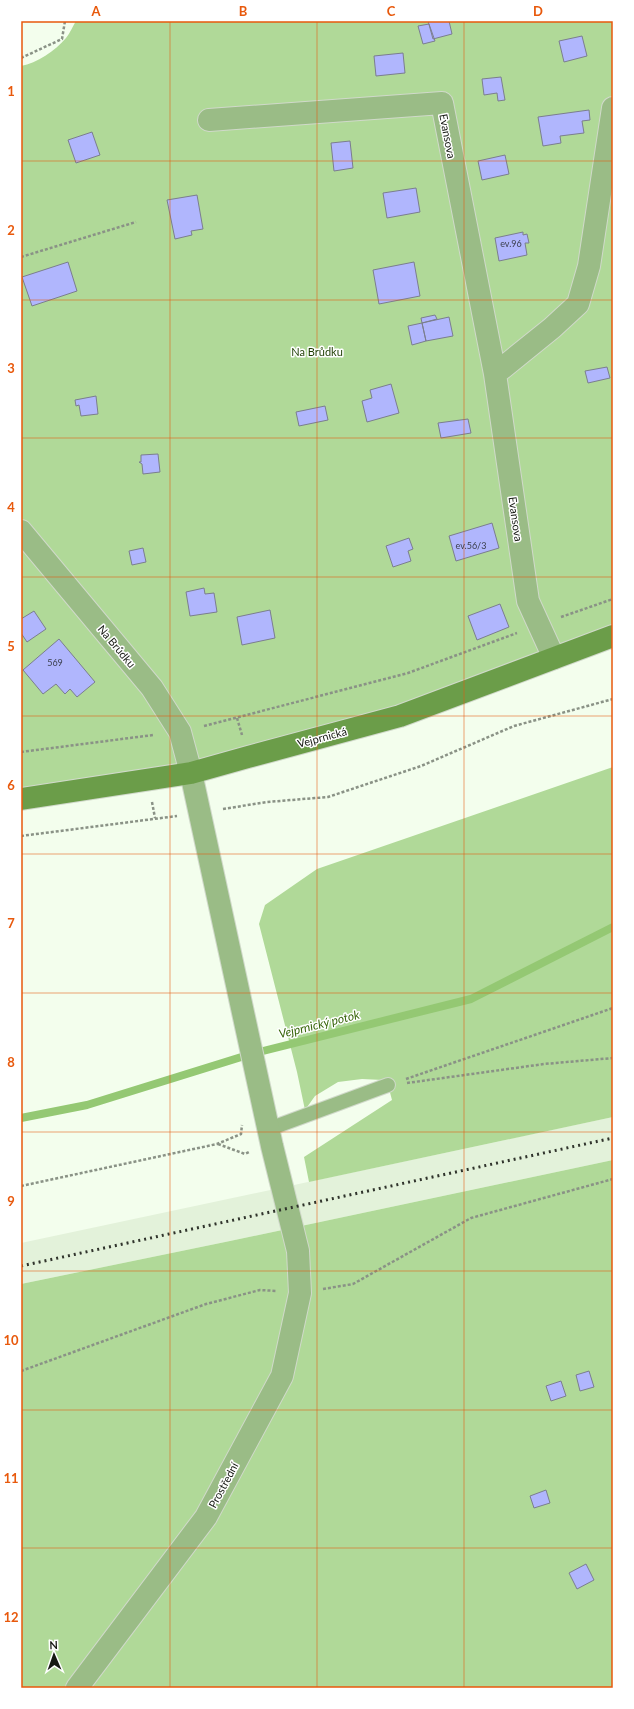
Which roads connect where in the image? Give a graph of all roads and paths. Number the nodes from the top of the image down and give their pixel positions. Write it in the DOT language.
graph roads {
  1 [pos="66,21"];
  2 [pos="21,58"];
  3 [pos="613,108"];
  4 [pos="210,120"];
  5 [pos="136,222"];
  6 [pos="21,257"];
  7 [pos="495,374"];
  8 [pos="21,531"];
  9 [pos="613,599"];
  10 [pos="539,625"];
  11 [pos="613,636"];
  12 [pos="554,658"];
  13 [pos="613,699"];
  14 [pos="180,732"];
  15 [pos="21,752"];
  16 [pos="191,773"];
  17 [pos="21,799"];
  18 [pos="200,813"];
  19 [pos="21,836"];
  20 [pos="613,1008"];
  21 [pos="247,1030"];
  22 [pos="613,1058"];
  23 [pos="388,1085"];
  24 [pos="262,1100"];
  25 [pos="271,1138"];
  26 [pos="217,1144"];
  27 [pos="613,1180"];
  28 [pos="21,1186"];
  29 [pos="300,1293"];
  30 [pos="21,1372"];
  31 [pos="77,1688"];
  1 -- 2 [label="path"];
  3 -- 7 [label="street"];
  4 -- 7 [label="street, Evansova"];
  5 -- 6 [label="path"];
  7 -- 10 [label="street, Evansova"];
  8 -- 14 [label="street, Na Brůdku"];
  9 -- 10 [label="path"];
  10 -- 12 [label="street, Evansova"];
  10 -- 14 [label="path"];
  11 -- 12 [label="main road, Vejprnická"];
  12 -- 16 [label="main road, Vejprnická"];
  13 -- 18 [label="path"];
  14 -- 15 [label="path"];
  14 -- 16 [label="street, Na Brůdku"];
  16 -- 17 [label="main road, Vejprnická"];
  16 -- 18 [label="street, Na Brůdku"];
  18 -- 19 [label="path"];
  18 -- 21 [label="street, Na Brůdku"];
  20 -- 23 [label="path"];
  21 -- 24 [label="street, Prostřední"];
  22 -- 23 [label="path"];
  23 -- 25 [label="lane"];
  24 -- 25 [label="street, Prostřední"];
  24 -- 26 [label="path"];
  25 -- 26 [label="path"];
  25 -- 29 [label="street, Prostřední"];
  26 -- 28 [label="path"];
  27 -- 29 [label="path"];
  29 -- 30 [label="path"];
  29 -- 31 [label="street, Prostřední"];
}
